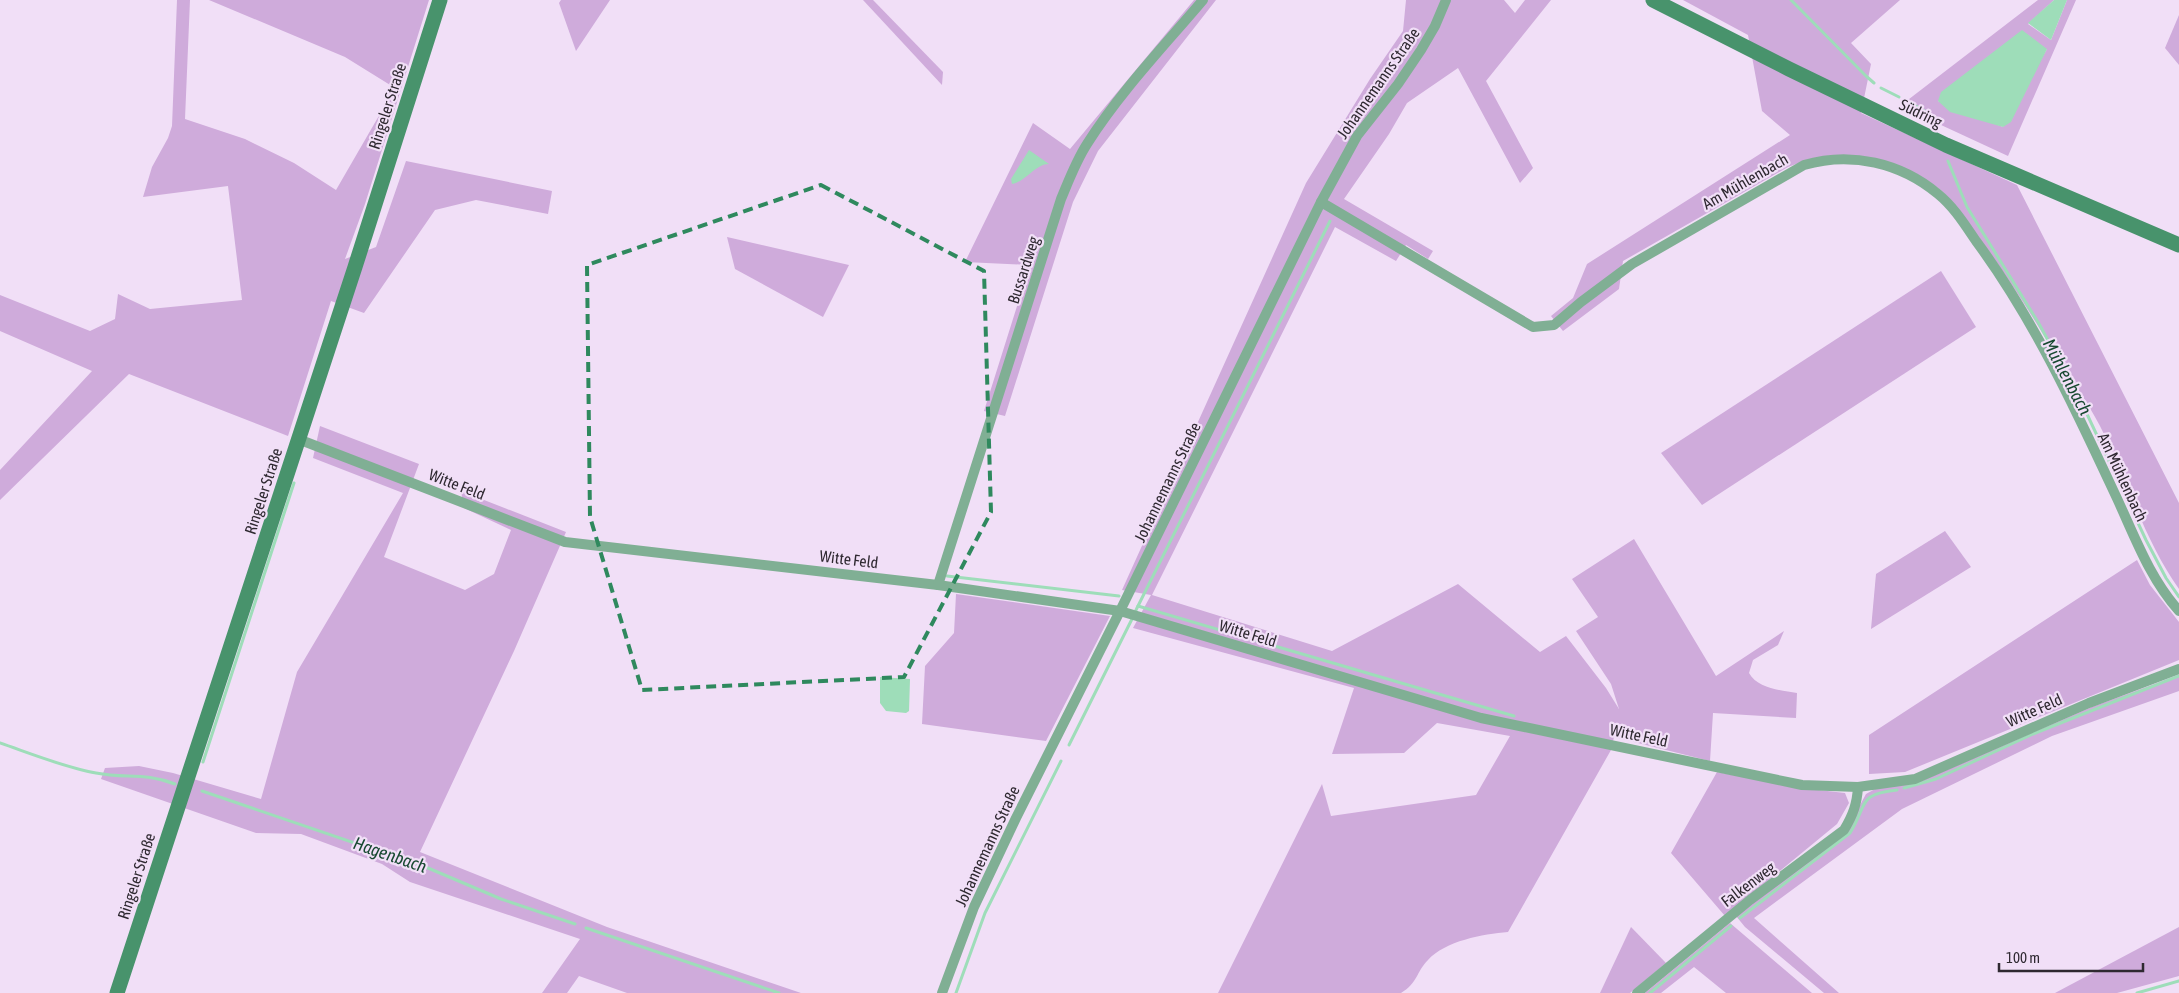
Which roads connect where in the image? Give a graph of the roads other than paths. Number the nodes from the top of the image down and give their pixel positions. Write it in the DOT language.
graph roads {
  1 [pos="440,0"];
  2 [pos="1203,0"];
  3 [pos="1446,0"];
  4 [pos="1653,0"];
  5 [pos="1321,202"];
  6 [pos="2179,246"];
  7 [pos="298,439"];
  8 [pos="938,585"];
  9 [pos="1120,611"];
  10 [pos="2179,611"];
  11 [pos="2179,669"];
  12 [pos="1858,787"];
  13 [pos="116,993"];
  14 [pos="942,993"];
  15 [pos="1637,993"];
  1 -- 7 [label="street, Ringeler Straße"];
  2 -- 8 [label="street, Bussardweg"];
  3 -- 5 [label="street, Johannemanns Straße"];
  4 -- 6 [label="street, Südring"];
  5 -- 9 [label="street, Johannemanns Straße"];
  5 -- 10 [label="street, Am Mühlenbach"];
  7 -- 8 [label="street, Witte Feld"];
  7 -- 13 [label="street, Ringeler Straße"];
  8 -- 9 [label="street, Witte Feld"];
  9 -- 12 [label="street, Witte Feld"];
  9 -- 14 [label="street, Johannemanns Straße"];
  11 -- 12 [label="street, Witte Feld"];
  12 -- 15 [label="street, Falkenweg"];
}
